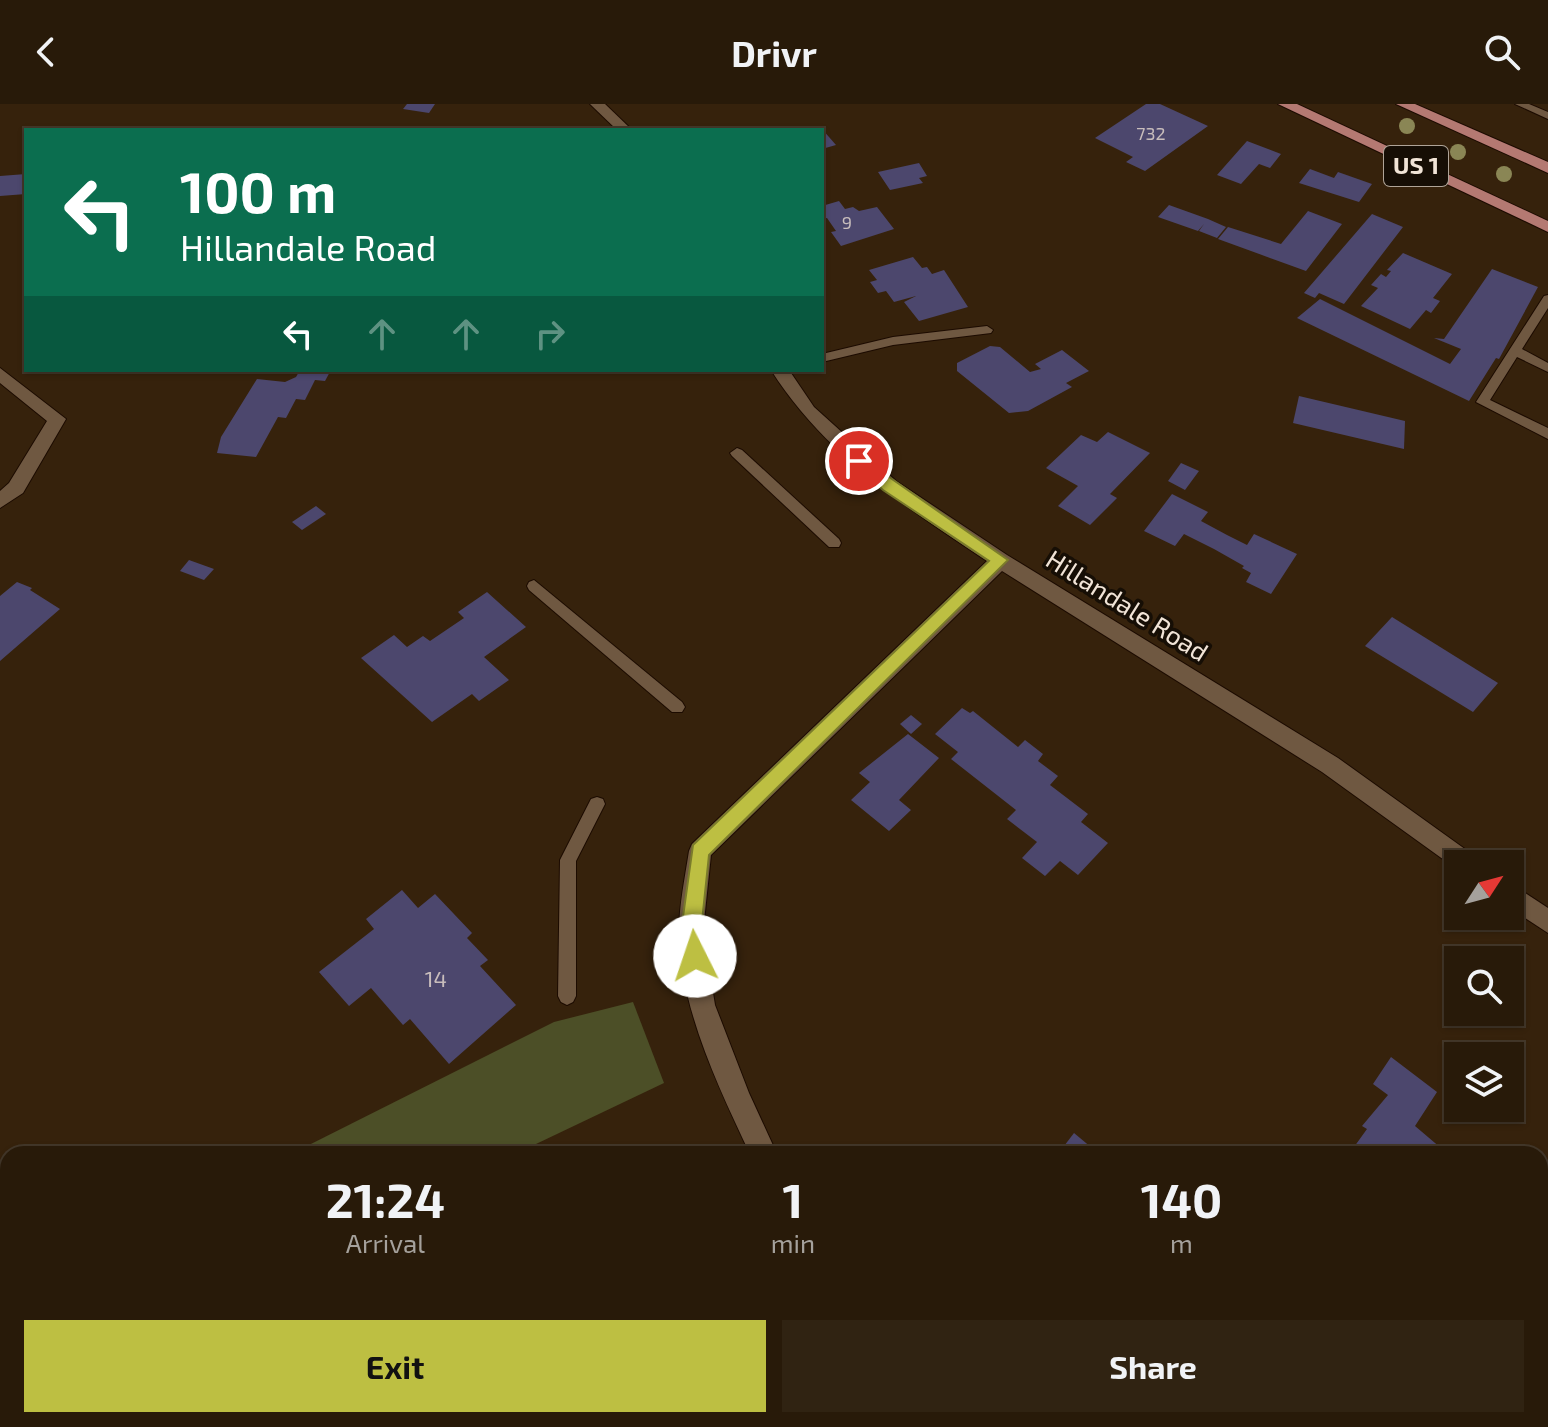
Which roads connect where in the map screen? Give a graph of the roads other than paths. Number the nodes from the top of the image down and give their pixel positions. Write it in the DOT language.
graph roads {
  1 [pos="597,104"];
  2 [pos="1285,104"];
  3 [pos="1403,104"];
  4 [pos="1520,104"];
  5 [pos="1548,116"];
  6 [pos="623,128"];
  7 [pos="1548,168"];
  8 [pos="1548,227"];
  9 [pos="1548,299"];
  10 [pos="987,330"];
  11 [pos="1515,351"];
  12 [pos="824,358"];
  13 [pos="1548,368"];
  14 [pos="781,372"];
  15 [pos="0,374"];
  16 [pos="1548,434"];
  17 [pos="737,453"];
  18 [pos="0,501"];
  19 [pos="834,543"];
  20 [pos="1000,560"];
  21 [pos="534,586"];
  22 [pos="677,707"];
  23 [pos="597,804"];
  24 [pos="1448,850"];
  25 [pos="1524,904"];
  26 [pos="1548,922"];
  27 [pos="567,996"];
  28 [pos="760,1146"];
  1 -- 6 [label="street"];
  2 -- 8 [label="main road, US 1"];
  3 -- 7 [label="main road, US 1"];
  4 -- 5 [label="lane"];
  9 -- 11 [label="lane"];
  10 -- 12 [label="lane"];
  11 -- 13 [label="lane"];
  11 -- 16 [label="lane"];
  14 -- 20 [label="street, Hillandale Road"];
  15 -- 18 [label="street"];
  17 -- 19 [label="lane"];
  20 -- 24 [label="street, Hillandale Road"];
  20 -- 28 [label="street"];
  21 -- 22 [label="lane"];
  23 -- 27 [label="lane"];
  25 -- 26 [label="street"];
}
